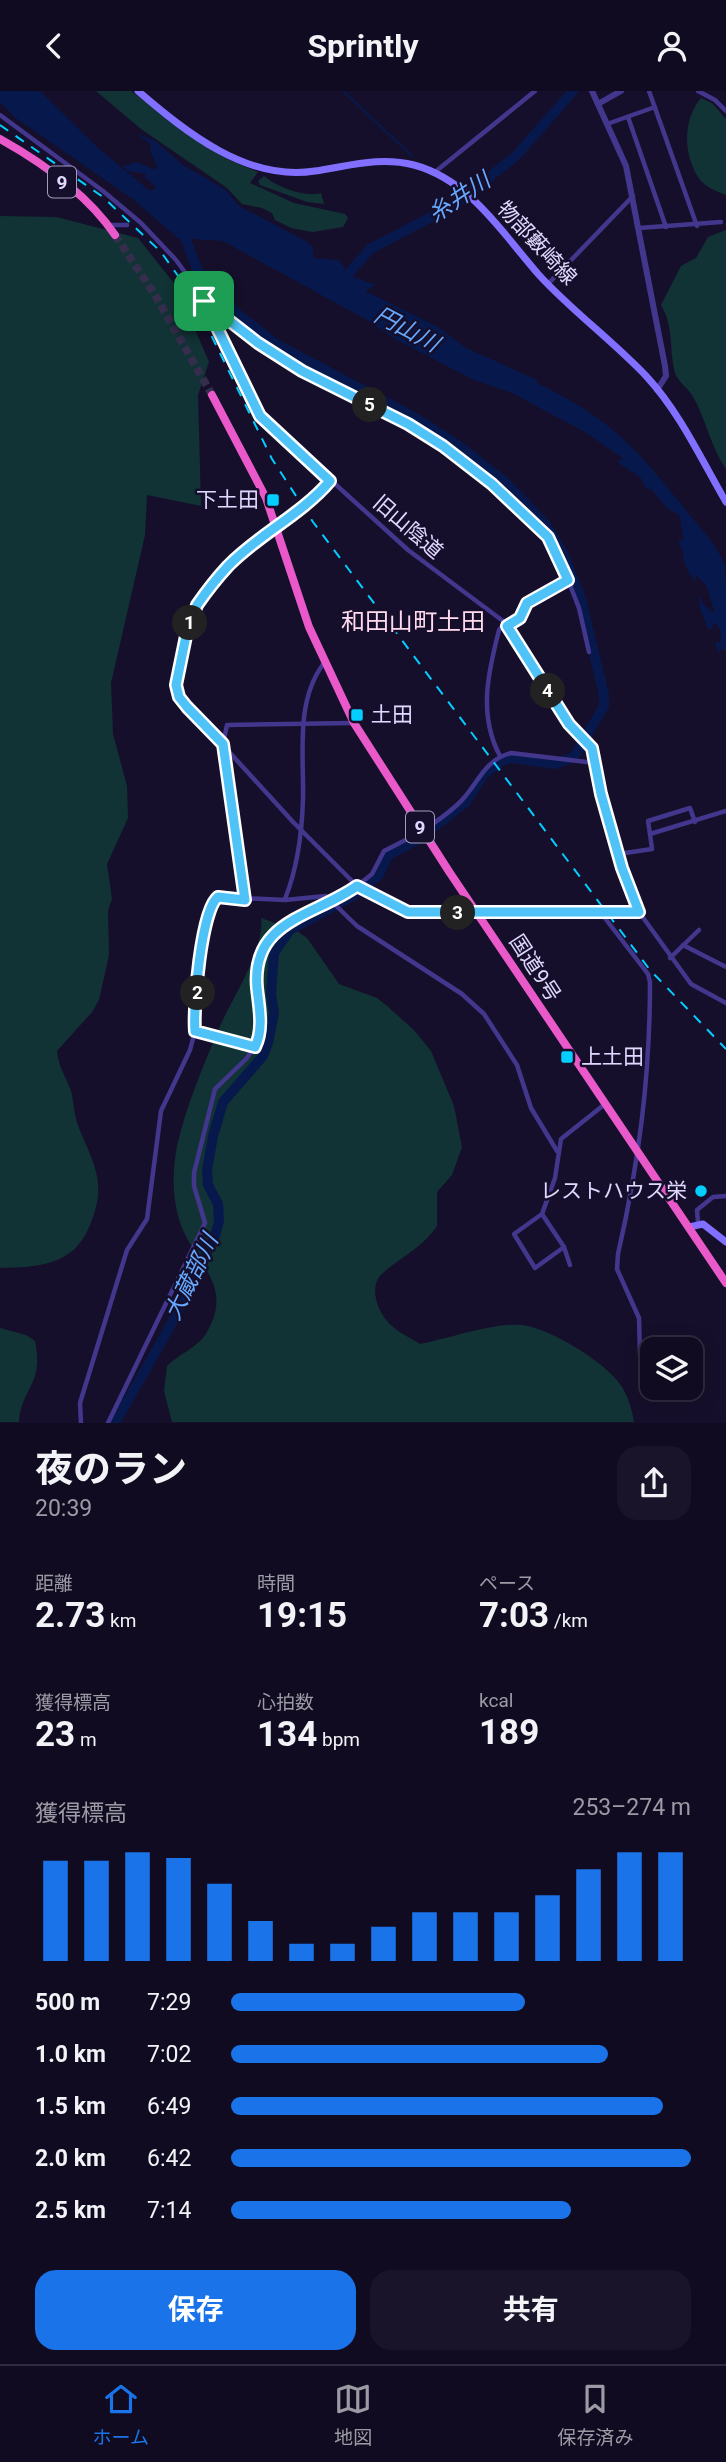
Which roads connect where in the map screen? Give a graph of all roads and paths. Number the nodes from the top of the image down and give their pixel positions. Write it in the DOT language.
graph roads {
  1 [pos="138,91"];
  2 [pos="535,91"];
  3 [pos="601,91"];
  4 [pos="621,91"];
  5 [pos="649,91"];
  6 [pos="698,91"];
  7 [pos="595,98"];
  8 [pos="655,107"];
  9 [pos="726,111"];
  10 [pos="0,115"];
  11 [pos="628,117"];
  12 [pos="607,124"];
  13 [pos="0,139"];
  14 [pos="436,173"];
  15 [pos="633,196"];
  16 [pos="721,222"];
  17 [pos="108,225"];
  18 [pos="127,225"];
  19 [pos="697,226"];
  20 [pos="666,227"];
  21 [pos="639,228"];
  22 [pos="115,235"];
  23 [pos="549,283"];
  24 [pos="204,301"];
  25 [pos="657,390"];
  26 [pos="212,395"];
  27 [pos="330,481"];
  28 [pos="726,502"];
  29 [pos="277,528"];
  30 [pos="568,580"];
  31 [pos="506,625"];
  32 [pos="589,652"];
  33 [pos="324,663"];
  34 [pos="354,723"];
  35 [pos="302,724"];
  36 [pos="223,744"];
  37 [pos="500,756"];
  38 [pos="595,764"];
  39 [pos="726,811"];
  40 [pos="695,823"];
  41 [pos="299,829"];
  42 [pos="422,831"];
  43 [pos="650,834"];
  44 [pos="618,854"];
  45 [pos="357,886"];
  46 [pos="333,899"];
  47 [pos="245,900"];
  48 [pos="285,900"];
  49 [pos="479,912"];
  50 [pos="639,912"];
  51 [pos="601,913"];
  52 [pos="699,930"];
  53 [pos="683,944"];
  54 [pos="670,958"];
  55 [pos="726,967"];
  56 [pos="726,1003"];
  57 [pos="195,1031"];
  58 [pos="255,1047"];
  59 [pos="605,1103"];
  60 [pos="557,1151"];
  61 [pos="640,1151"];
  62 [pos="726,1196"];
  63 [pos="542,1214"];
  64 [pos="698,1223"];
  65 [pos="689,1227"];
  66 [pos="726,1242"];
  67 [pos="564,1247"];
  68 [pos="570,1265"];
  69 [pos="726,1283"];
  70 [pos="640,1354"];
  71 [pos="81,1423"];
  72 [pos="107,1423"];
  1 -- 14 [label="main road, 物部藪崎線"];
  2 -- 14 [label="street"];
  3 -- 7 [label="street"];
  4 -- 7 [label="street"];
  5 -- 8 [label="street"];
  6 -- 9 [label="street"];
  7 -- 12 [label="street"];
  8 -- 11 [label="street"];
  8 -- 19 [label="street"];
  10 -- 24 [label="street, 旧山陰道"];
  11 -- 12 [label="street"];
  11 -- 20 [label="street"];
  12 -- 15 [label="street"];
  13 -- 17 [label="highway, 9"];
  14 -- 23 [label="main road, 物部藪崎線"];
  15 -- 21 [label="street"];
  15 -- 23 [label="street"];
  16 -- 19 [label="street"];
  17 -- 18 [label="street"];
  17 -- 22 [label="highway, 9"];
  19 -- 20 [label="street"];
  20 -- 21 [label="street"];
  21 -- 25 [label="street"];
  23 -- 25 [label="main road, 物部藪崎線"];
  24 -- 27 [label="street, 旧山陰道"];
  24 -- 30 [label="street"];
  25 -- 28 [label="main road, 物部藪崎線"];
  26 -- 29 [label="highway, 国道9号 / 9"];
  27 -- 29 [label="street"];
  27 -- 31 [label="street, 旧山陰道"];
  29 -- 33 [label="highway, 国道9号 / 9"];
  29 -- 36 [label="street"];
  30 -- 31 [label="street"];
  30 -- 32 [label="street"];
  31 -- 37 [label="street"];
  31 -- 38 [label="street, 旧山陰道"];
  33 -- 34 [label="highway, 国道9号 / 9"];
  33 -- 35 [label="street"];
  34 -- 35 [label="street"];
  34 -- 42 [label="highway, 国道9号 / 9"];
  35 -- 36 [label="street"];
  35 -- 41 [label="street"];
  36 -- 41 [label="street"];
  36 -- 47 [label="street"];
  37 -- 38 [label="street"];
  37 -- 42 [label="street"];
  38 -- 44 [label="street, 旧山陰道"];
  39 -- 40 [label="street"];
  40 -- 43 [label="street"];
  40 -- 43 [label="street"];
  41 -- 45 [label="street"];
  41 -- 48 [label="street"];
  42 -- 45 [label="street"];
  42 -- 49 [label="highway, 国道9号 / 9"];
  43 -- 44 [label="street"];
  44 -- 50 [label="street, 旧山陰道"];
  45 -- 46 [label="street"];
  45 -- 49 [label="street"];
  46 -- 48 [label="street"];
  46 -- 58 [label="street"];
  46 -- 60 [label="street"];
  47 -- 48 [label="street"];
  47 -- 57 [label="street"];
  49 -- 51 [label="street"];
  49 -- 59 [label="highway, 国道9号 / 9"];
  50 -- 51 [label="street"];
  50 -- 54 [label="street, 旧山陰道"];
  51 -- 61 [label="street"];
  52 -- 53 [label="street"];
  53 -- 54 [label="street"];
  53 -- 55 [label="street"];
  54 -- 56 [label="street, 旧山陰道"];
  57 -- 58 [label="street"];
  57 -- 71 [label="street"];
  58 -- 72 [label="street"];
  59 -- 60 [label="street"];
  59 -- 61 [label="highway, 国道9号 / 9"];
  60 -- 63 [label="street"];
  61 -- 65 [label="highway, 国道9号 / 9"];
  61 -- 70 [label="street"];
  62 -- 64 [label="street"];
  63 -- 67 [label="street"];
  63 -- 67 [label="street"];
  64 -- 65 [label="main road"];
  64 -- 66 [label="main road"];
  65 -- 69 [label="highway, 国道9号 / 9"];
  67 -- 68 [label="street"];
}
